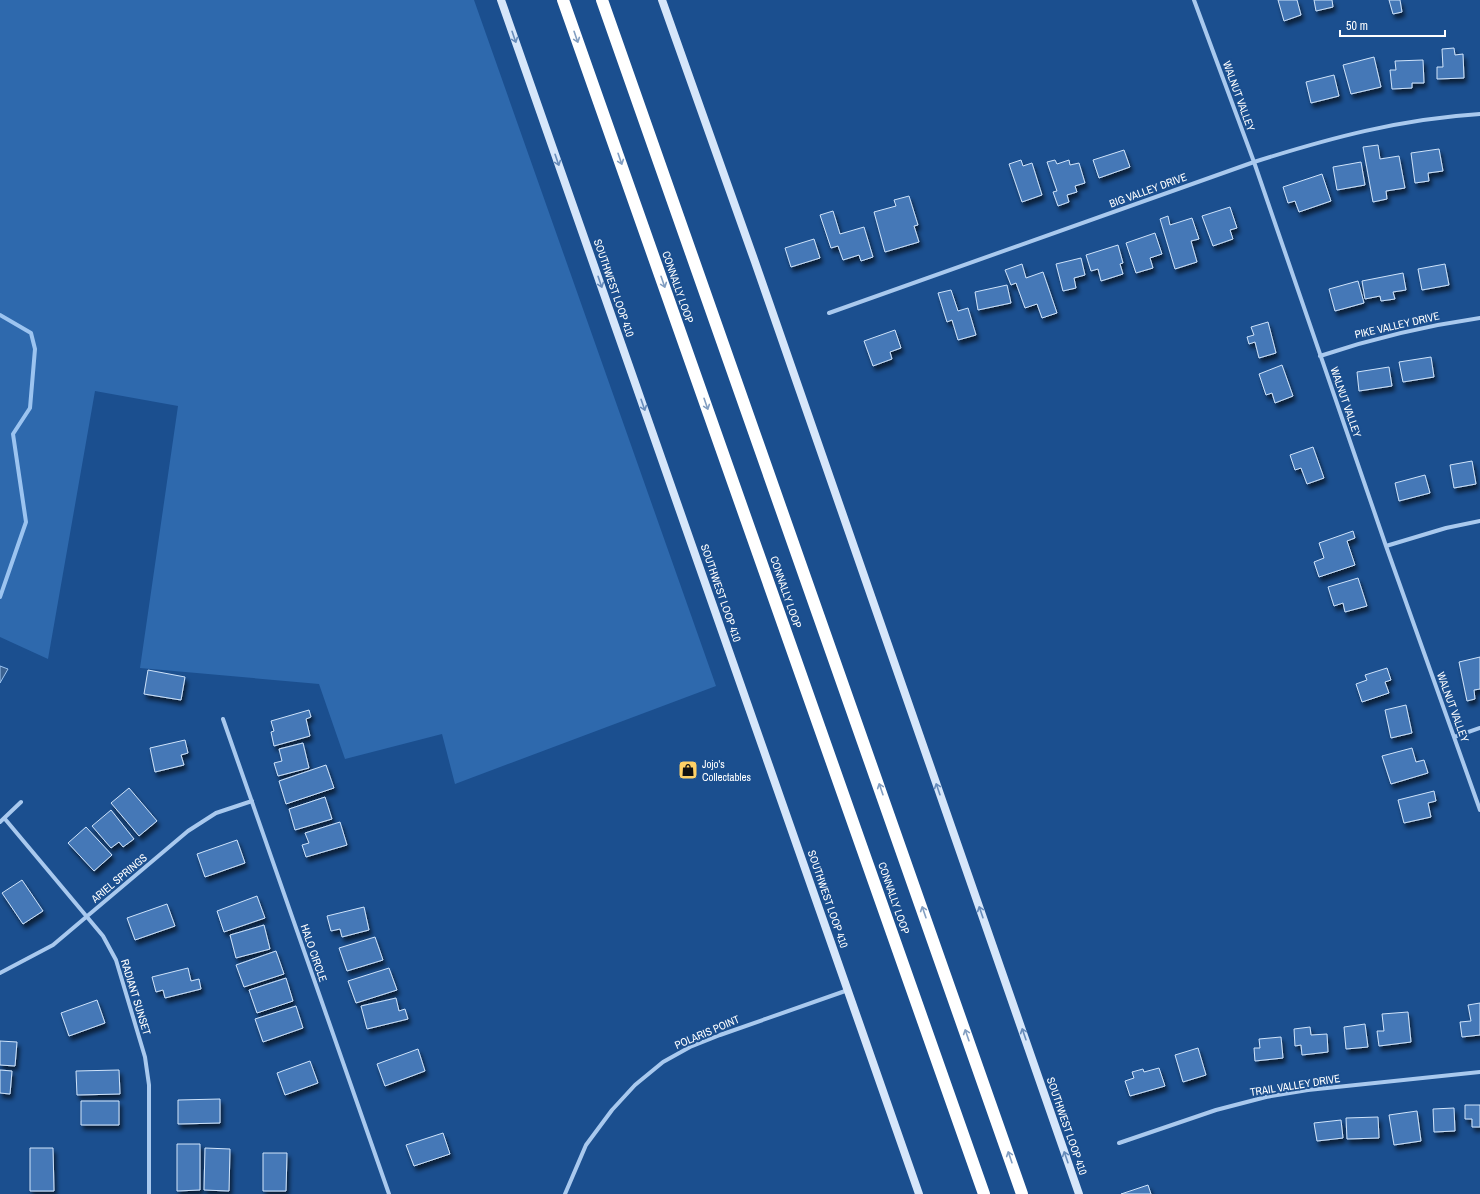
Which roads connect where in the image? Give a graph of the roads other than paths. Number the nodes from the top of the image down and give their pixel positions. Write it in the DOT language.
graph roads {
  1 [pos="501,0"];
  2 [pos="563,0"];
  3 [pos="602,0"];
  4 [pos="662,0"];
  5 [pos="1194,0"];
  6 [pos="1480,114"];
  7 [pos="1254,162"];
  8 [pos="829,313"];
  9 [pos="1480,318"];
  10 [pos="1320,356"];
  11 [pos="1480,521"];
  12 [pos="1386,546"];
  13 [pos="223,719"];
  14 [pos="1480,728"];
  15 [pos="1454,737"];
  16 [pos="252,801"];
  17 [pos="21,802"];
  18 [pos="1480,810"];
  19 [pos="5,819"];
  20 [pos="0,822"];
  21 [pos="87,917"];
  22 [pos="0,973"];
  23 [pos="848,989"];
  24 [pos="1480,1072"];
  25 [pos="1119,1143"];
  26 [pos="149,1194"];
  27 [pos="389,1194"];
  28 [pos="565,1194"];
  29 [pos="919,1194"];
  30 [pos="984,1194"];
  31 [pos="1022,1194"];
  32 [pos="1079,1194"];
  1 -- 23 [label="main road, SOUTHWEST LOOP 410, one-way"];
  2 -- 30 [label="highway, CONNALLY LOOP, one-way"];
  31 -- 3 [label="highway, CONNALLY LOOP, one-way"];
  32 -- 4 [label="main road, SOUTHWEST LOOP 410, one-way"];
  5 -- 7 [label="street, WALNUT VALLEY"];
  6 -- 7 [label="street, BIG VALLEY DRIVE"];
  7 -- 8 [label="street, BIG VALLEY DRIVE"];
  7 -- 10 [label="street, WALNUT VALLEY"];
  9 -- 10 [label="street, PIKE VALLEY DRIVE"];
  10 -- 12 [label="street, WALNUT VALLEY"];
  11 -- 12 [label="street"];
  12 -- 15 [label="street, WALNUT VALLEY"];
  13 -- 16 [label="street, HALO CIRCLE"];
  14 -- 15 [label="street"];
  15 -- 18 [label="street, WALNUT VALLEY"];
  16 -- 21 [label="street, ARIEL SPRINGS"];
  16 -- 27 [label="street, HALO CIRCLE"];
  17 -- 19 [label="street"];
  19 -- 20 [label="street"];
  19 -- 21 [label="street, RADIANT SUNSET"];
  21 -- 22 [label="street, ARIEL SPRINGS"];
  21 -- 26 [label="street, RADIANT SUNSET"];
  23 -- 28 [label="street, POLARIS POINT"];
  23 -- 29 [label="main road, SOUTHWEST LOOP 410"];
  24 -- 25 [label="street, TRAIL VALLEY DRIVE"];
}
